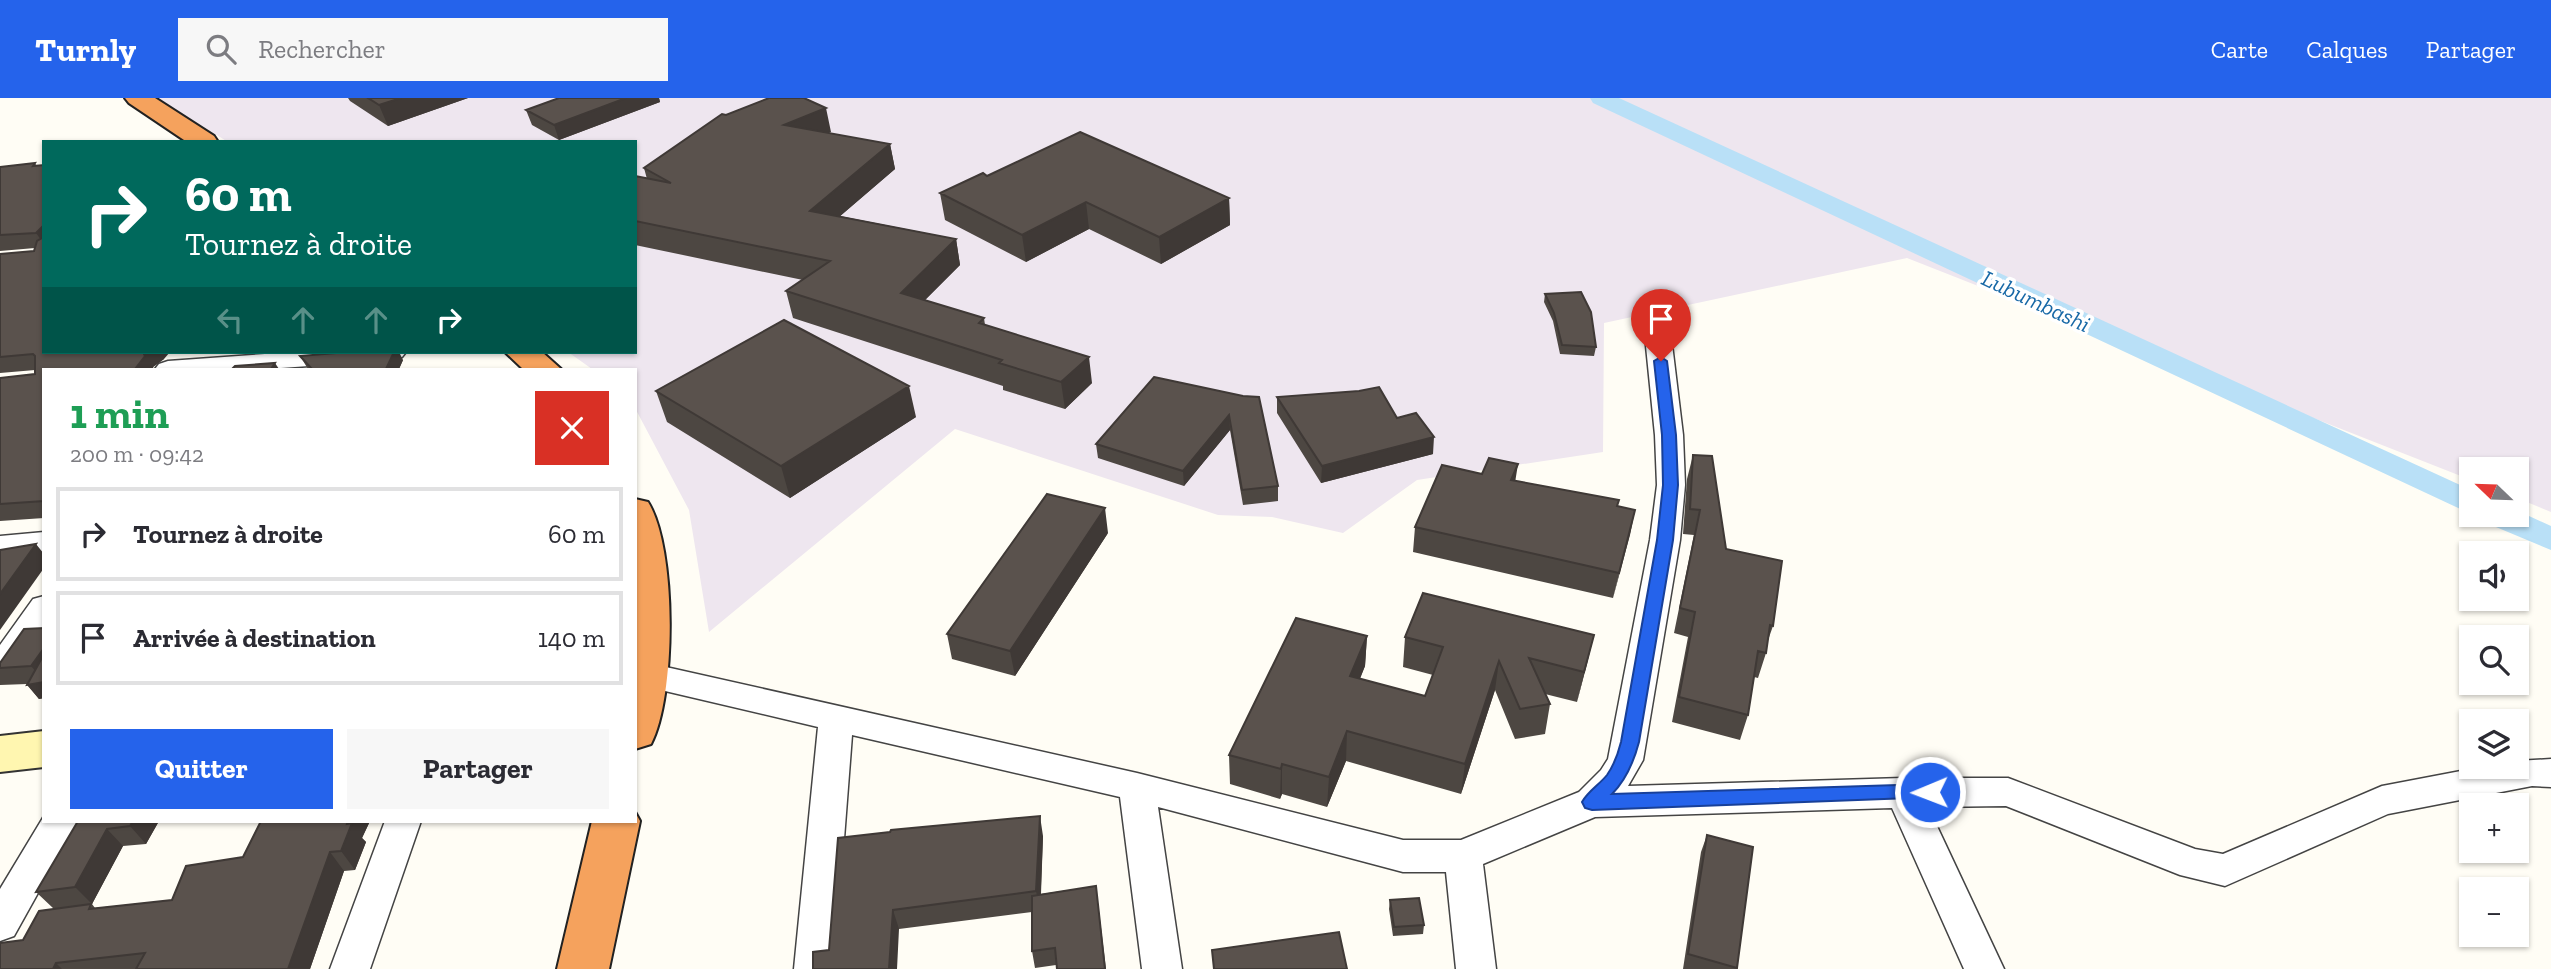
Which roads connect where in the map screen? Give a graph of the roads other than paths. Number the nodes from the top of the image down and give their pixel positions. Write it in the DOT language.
graph roads {
  1 [pos="138,98"];
  2 [pos="202,140"];
  3 [pos="1658,336"];
  4 [pos="358,354"];
  5 [pos="524,354"];
  6 [pos="218,362"];
  7 [pos="175,368"];
  8 [pos="543,368"];
  9 [pos="637,520"];
  10 [pos="42,542"];
  11 [pos="0,546"];
  12 [pos="42,610"];
  13 [pos="0,670"];
  14 [pos="641,676"];
  15 [pos="637,713"];
  16 [pos="836,720"];
  17 [pos="42,749"];
  18 [pos="0,754"];
  19 [pos="2551,773"];
  20 [pos="1137,787"];
  21 [pos="1903,792"];
  22 [pos="1592,802"];
  23 [pos="59,823"];
  24 [pos="402,823"];
  25 [pos="616,823"];
  26 [pos="1463,856"];
  27 [pos="0,924"];
  28 [pos="350,969"];
  29 [pos="583,969"];
  30 [pos="814,969"];
  31 [pos="1162,969"];
  32 [pos="1476,969"];
  33 [pos="1984,969"];
  1 -- 2 [label="highway"];
  3 -- 22 [label="street"];
  4 -- 6 [label="street"];
  5 -- 8 [label="highway"];
  6 -- 7 [label="street"];
  9 -- 14 [label="highway"];
  10 -- 11 [label="street"];
  12 -- 13 [label="street"];
  14 -- 15 [label="highway"];
  14 -- 16 [label="street"];
  16 -- 20 [label="street"];
  16 -- 30 [label="street"];
  17 -- 18 [label="street"];
  19 -- 21 [label="street"];
  20 -- 26 [label="street"];
  20 -- 31 [label="street"];
  21 -- 22 [label="street"];
  21 -- 33 [label="street"];
  22 -- 26 [label="street"];
  23 -- 27 [label="street"];
  24 -- 28 [label="street"];
  25 -- 29 [label="highway"];
  26 -- 32 [label="street"];
}
